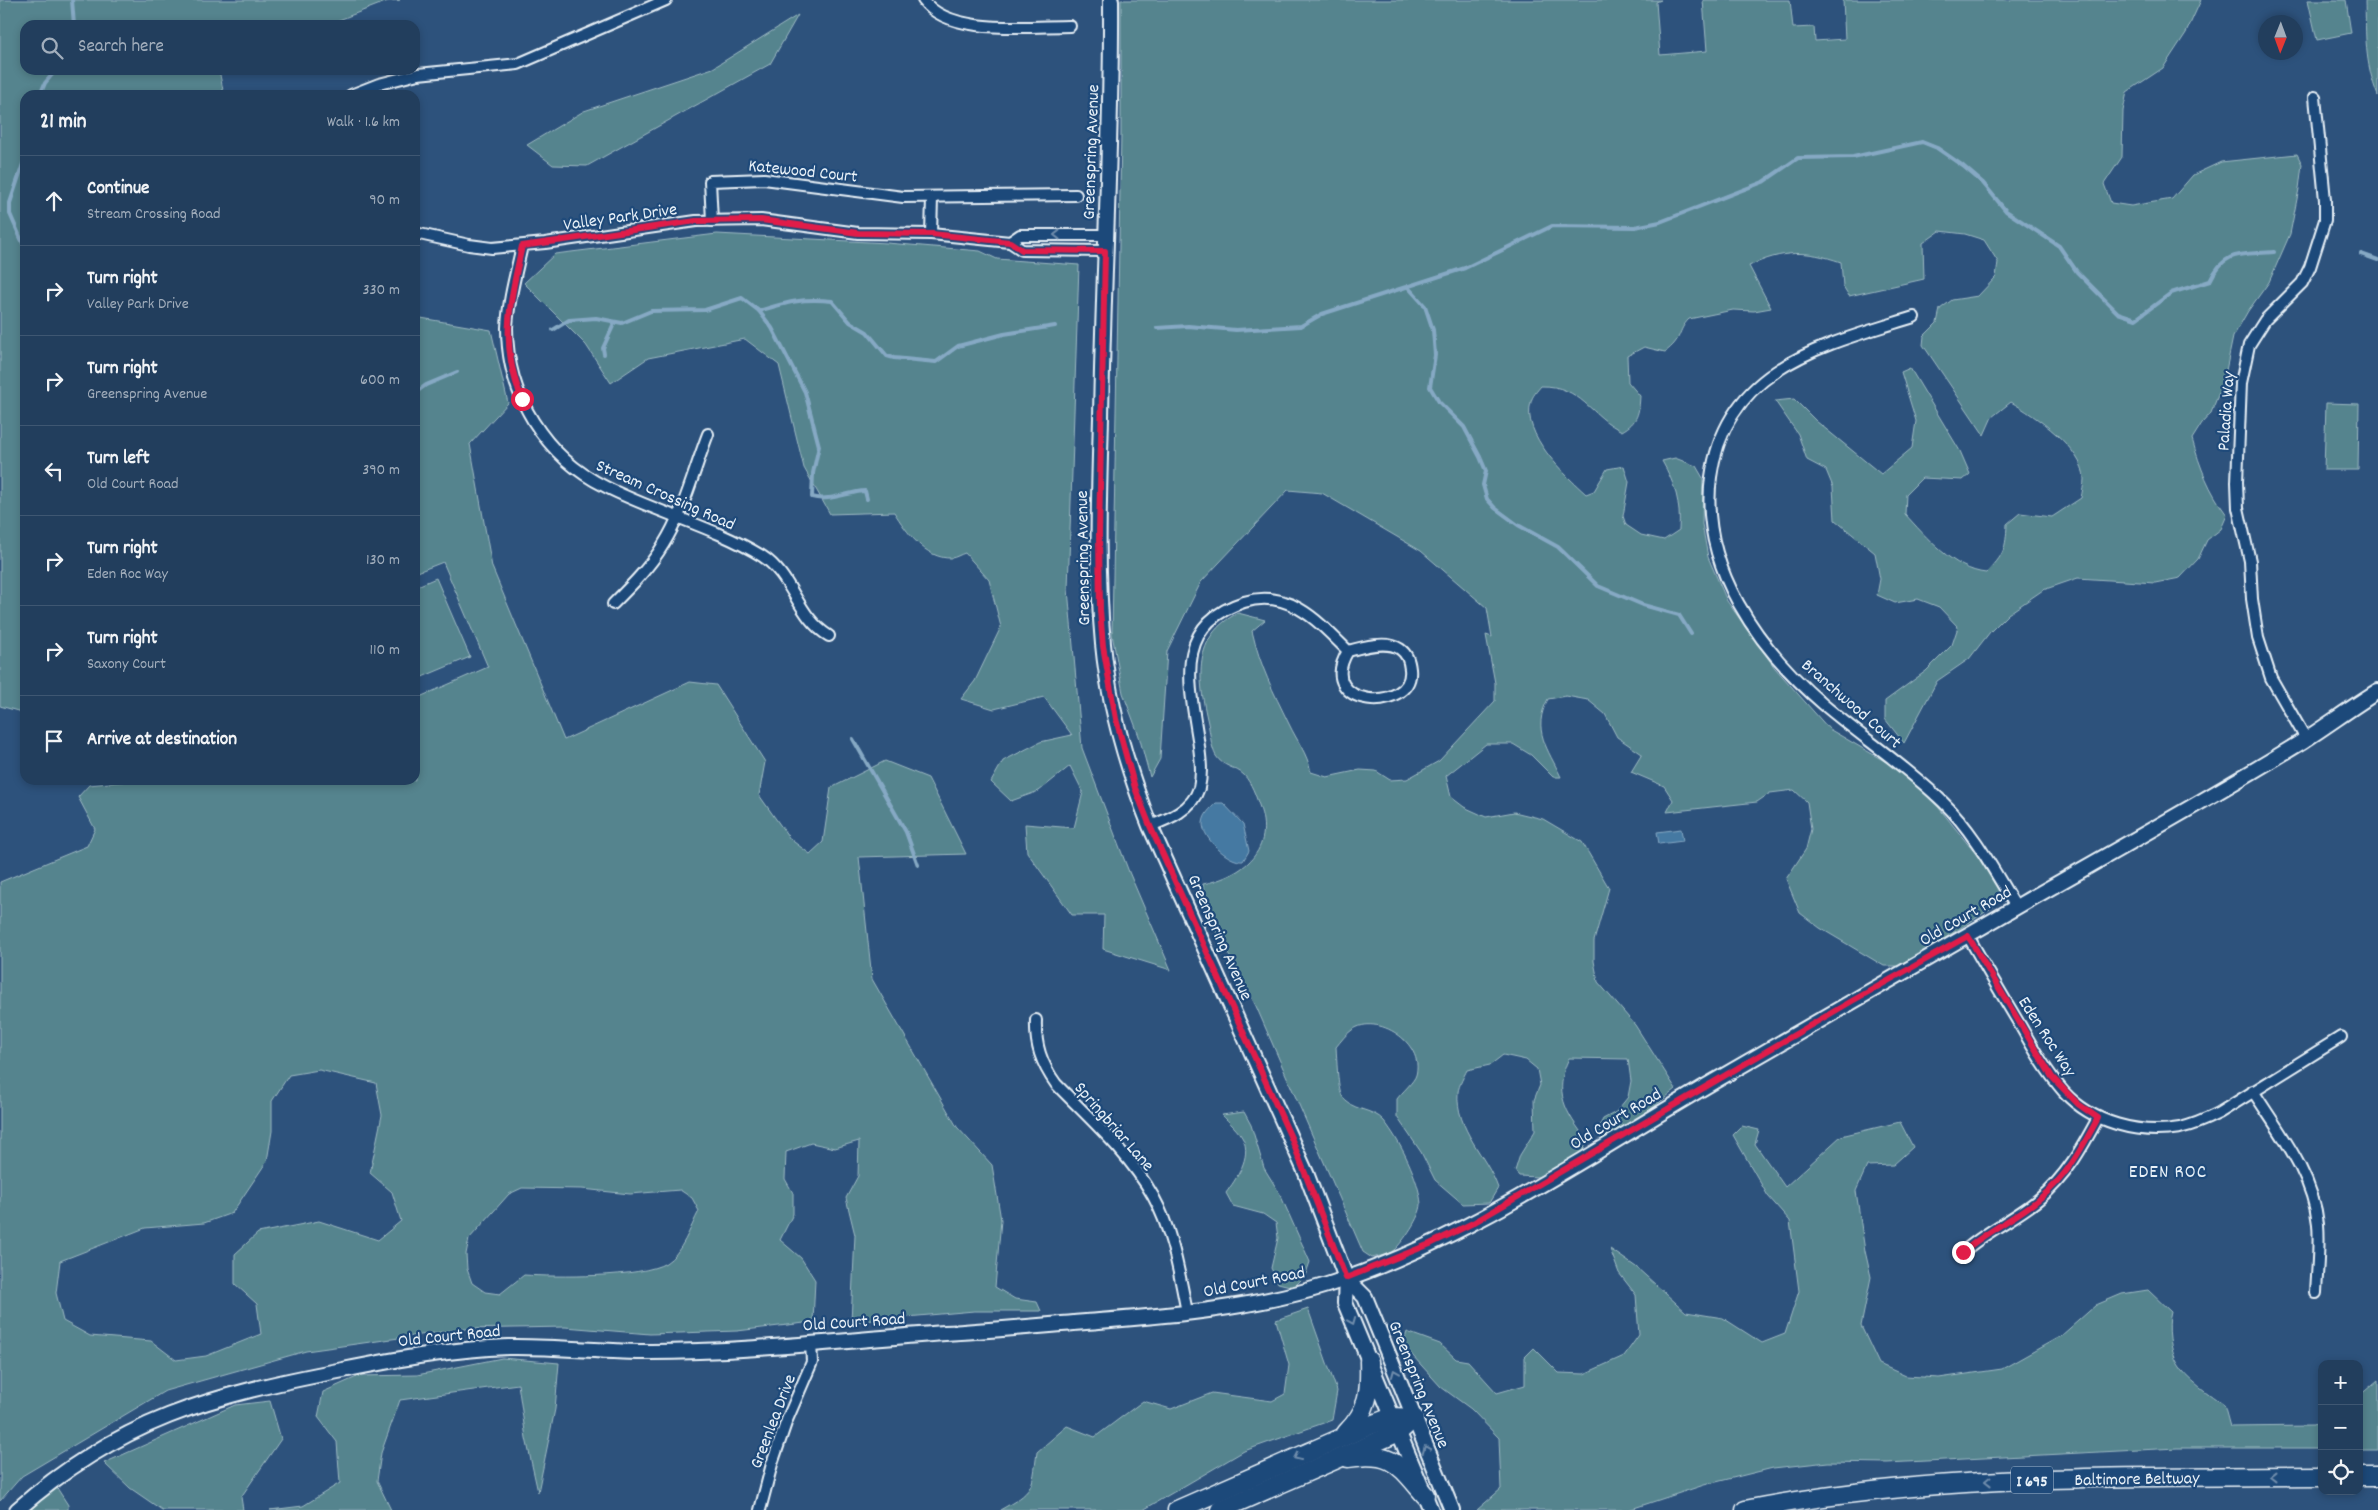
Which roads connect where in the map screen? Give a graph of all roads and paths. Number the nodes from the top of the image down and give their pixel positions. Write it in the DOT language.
graph roads {
  1 [pos="666,0"];
  2 [pos="923,0"];
  3 [pos="1111,0"];
  4 [pos="1070,26"];
  5 [pos="420,74"];
  6 [pos="414,75"];
  7 [pos="364,90"];
  8 [pos="2315,97"];
  9 [pos="1076,195"];
  10 [pos="932,198"];
  11 [pos="712,221"];
  12 [pos="420,234"];
  13 [pos="932,234"];
  14 [pos="1106,235"];
  15 [pos="1010,242"];
  16 [pos="522,246"];
  17 [pos="1105,251"];
  18 [pos="1914,317"];
  19 [pos="708,434"];
  20 [pos="676,518"];
  21 [pos="613,604"];
  22 [pos="829,636"];
  23 [pos="1348,651"];
  24 [pos="2378,691"];
  25 [pos="2306,739"];
  26 [pos="1150,826"];
  27 [pos="2016,907"];
  28 [pos="1968,936"];
  29 [pos="1036,1020"];
  30 [pos="2341,1037"];
  31 [pos="2253,1092"];
  32 [pos="2098,1118"];
  33 [pos="1963,1252"];
  34 [pos="1346,1278"];
  35 [pos="2316,1293"];
  36 [pos="1187,1312"];
  37 [pos="811,1343"];
  38 [pos="1369,1361"];
  39 [pos="1414,1418"];
  40 [pos="1395,1424"];
  41 [pos="1342,1437"];
  42 [pos="1328,1461"];
  43 [pos="2318,1476"];
  44 [pos="2363,1476"];
  45 [pos="2378,1476"];
  46 [pos="1428,1502"];
  47 [pos="17,1510"];
  48 [pos="760,1510"];
  49 [pos="1177,1510"];
  50 [pos="1220,1510"];
  51 [pos="1452,1510"];
  52 [pos="1745,1510"];
  1 -- 5 [label="street"];
  2 -- 4 [label="street"];
  3 -- 14 [label="main road, Greenspring Avenue"];
  6 -- 7 [label="street"];
  8 -- 25 [label="street, Paladia Way"];
  9 -- 10 [label="street, Katewood Court"];
  10 -- 11 [label="street, Katewood Court"];
  10 -- 13 [label="street"];
  11 -- 13 [label="street, Valley Park Drive"];
  11 -- 16 [label="street, Valley Park Drive"];
  12 -- 16 [label="street, Valley Park Drive"];
  13 -- 15 [label="street, Valley Park Drive"];
  14 -- 15 [label="street, Valley Park Drive, one-way"];
  14 -- 17 [label="main road, Greenspring Avenue"];
  15 -- 17 [label="street, Valley Park Drive"];
  16 -- 20 [label="street, Stream Crossing Road"];
  17 -- 26 [label="main road, Greenspring Avenue"];
  18 -- 27 [label="street, Branchwood Court"];
  19 -- 20 [label="street"];
  20 -- 21 [label="street"];
  20 -- 22 [label="street, Stream Crossing Road"];
  23 -- 23 [label="street"];
  23 -- 26 [label="street"];
  24 -- 25 [label="main road, Old Court Road"];
  25 -- 27 [label="main road, Old Court Road"];
  26 -- 34 [label="main road, Greenspring Avenue"];
  27 -- 28 [label="main road, Old Court Road"];
  28 -- 32 [label="street, Eden Roc Way"];
  28 -- 34 [label="main road, Old Court Road"];
  29 -- 36 [label="street, Springbriar Lane"];
  30 -- 31 [label="street, Eden Roc Way"];
  31 -- 32 [label="street, Eden Roc Way"];
  31 -- 35 [label="street"];
  32 -- 33 [label="street"];
  34 -- 36 [label="main road, Old Court Road"];
  34 -- 38 [label="main road, Greenspring Avenue, one-way"];
  39 -- 34 [label="main road, Greenspring Avenue, one-way"];
  36 -- 37 [label="main road, Old Court Road"];
  37 -- 47 [label="main road, Old Court Road"];
  37 -- 48 [label="street, Greenlea Drive"];
  38 -- 40 [label="main road, Greenspring Avenue"];
  38 -- 41 [label="highway"];
  39 -- 40 [label="highway"];
  51 -- 39 [label="main road, Greenspring Avenue, one-way"];
  40 -- 41 [label="highway"];
  40 -- 42 [label="highway"];
  40 -- 46 [label="main road, Greenspring Avenue"];
  41 -- 49 [label="highway, one-way"];
  42 -- 46 [label="highway"];
  42 -- 50 [label="highway"];
  43 -- 52 [label="highway, Baltimore Beltway / I 695, one-way"];
  44 -- 45 [label="highway"];
}
